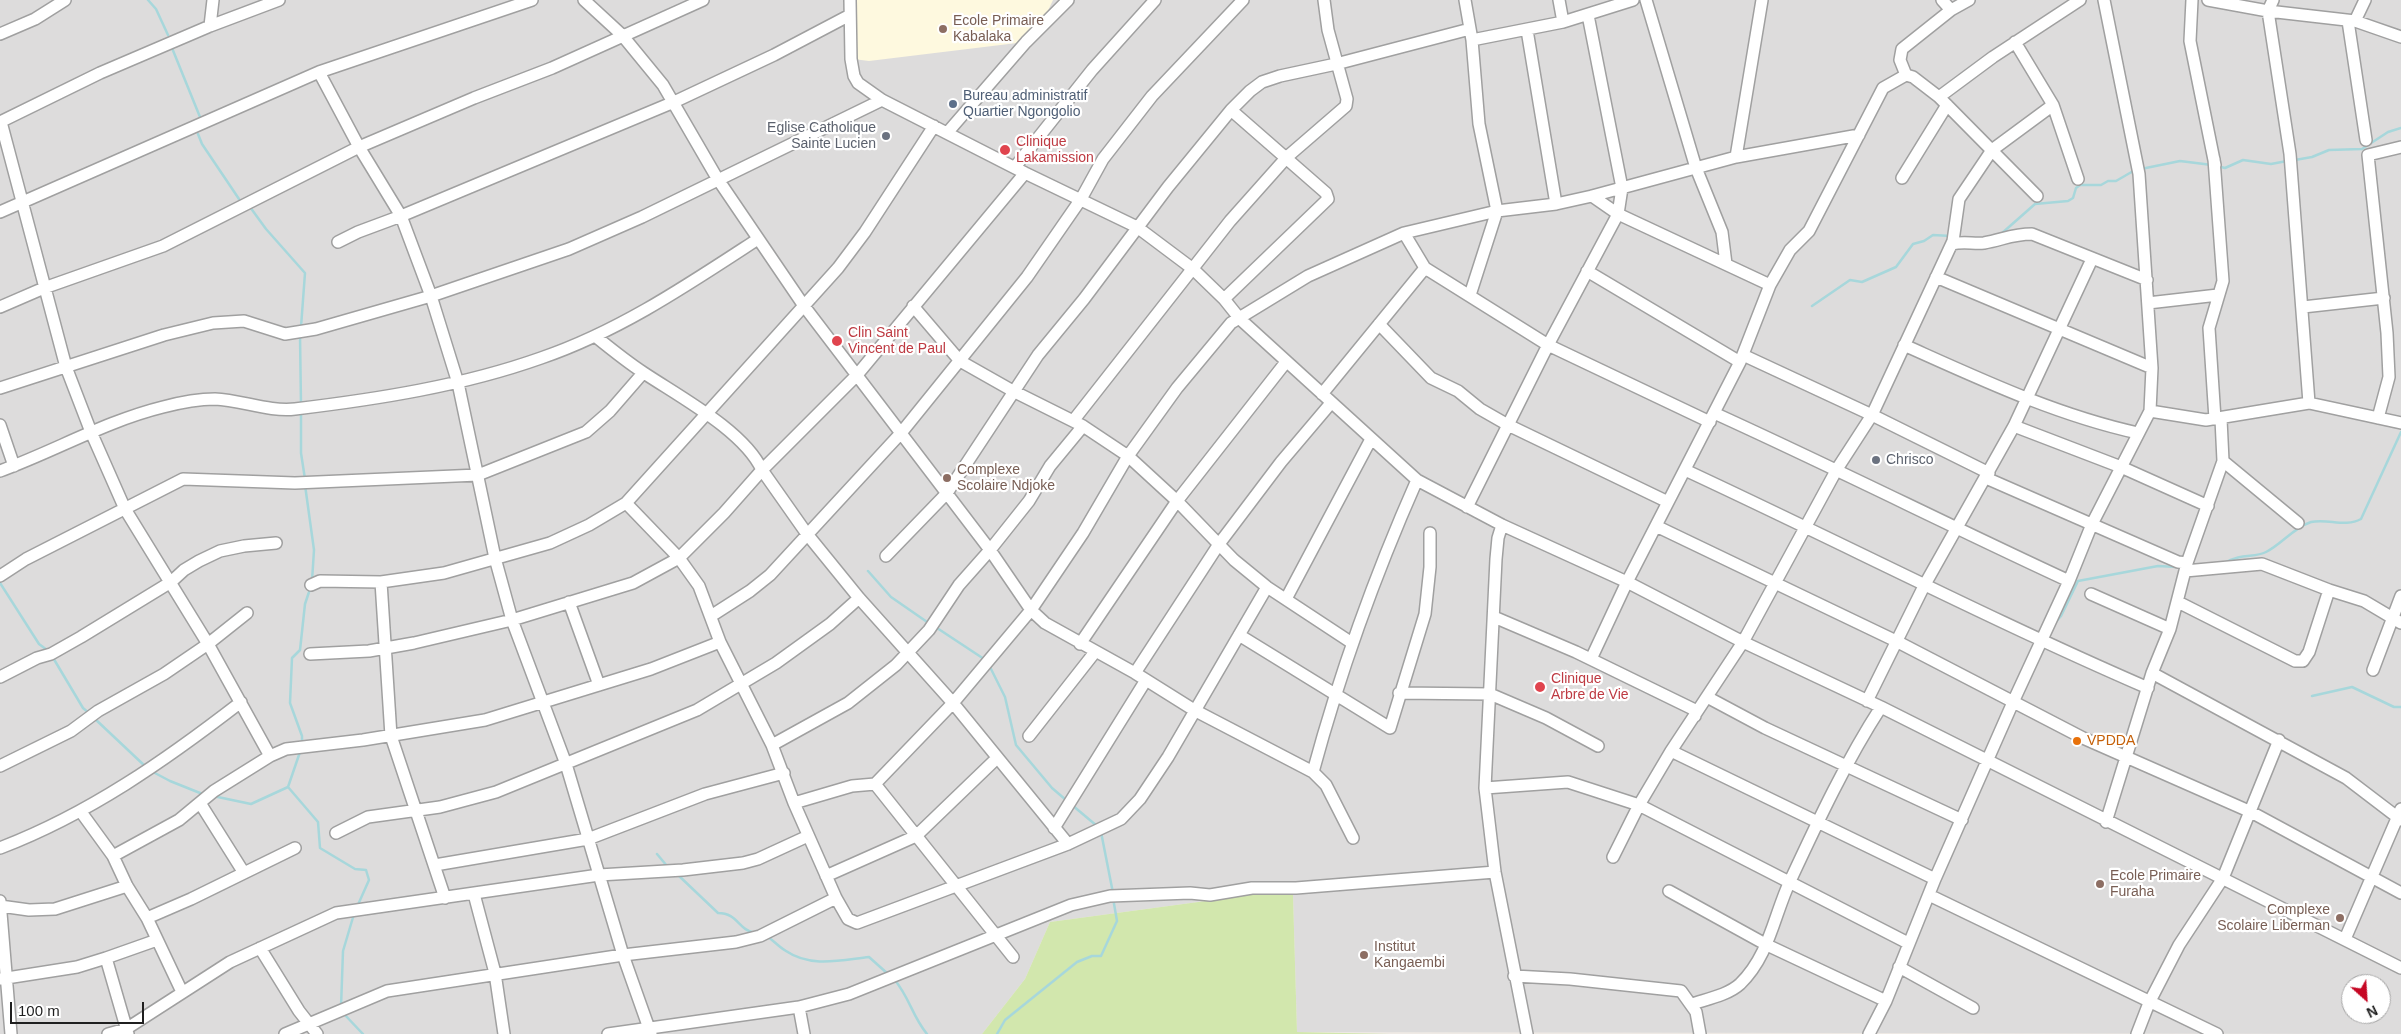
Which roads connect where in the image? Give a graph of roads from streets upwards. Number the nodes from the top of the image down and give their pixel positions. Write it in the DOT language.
graph roads {
  1 [pos="65,0"];
  2 [pos="212,0"];
  3 [pos="280,0"];
  4 [pos="532,0"];
  5 [pos="584,0"];
  6 [pos="703,0"];
  7 [pos="850,0"];
  8 [pos="1068,0"];
  9 [pos="1155,0"];
  10 [pos="1244,0"];
  11 [pos="1324,0"];
  12 [pos="1465,0"];
  13 [pos="1559,0"];
  14 [pos="1633,0"];
  15 [pos="1646,0"];
  16 [pos="1762,0"];
  17 [pos="1942,0"];
  18 [pos="1969,0"];
  19 [pos="2080,0"];
  20 [pos="2104,0"];
  21 [pos="2192,0"];
  22 [pos="2208,0"];
  23 [pos="2273,0"];
  24 [pos="2366,0"];
  25 [pos="1951,10"];
  26 [pos="2268,11"];
  27 [pos="1588,14"];
  28 [pos="850,15"];
  29 [pos="2352,21"];
  30 [pos="1563,22"];
  31 [pos="210,26"];
  32 [pos="1527,30"];
  33 [pos="0,34"];
  34 [pos="1471,34"];
  35 [pos="622,35"];
  36 [pos="2401,37"];
  37 [pos="2015,42"];
  38 [pos="1336,64"];
  39 [pos="320,72"];
  40 [pos="1906,75"];
  41 [pos="882,100"];
  42 [pos="1943,101"];
  43 [pos="674,102"];
  44 [pos="2053,105"];
  45 [pos="1231,110"];
  46 [pos="0,122"];
  47 [pos="934,126"];
  48 [pos="947,133"];
  49 [pos="1859,134"];
  50 [pos="2366,140"];
  51 [pos="359,147"];
  52 [pos="2401,147"];
  53 [pos="1992,150"];
  54 [pos="1287,157"];
  55 [pos="1736,157"];
  56 [pos="1696,168"];
  57 [pos="1020,170"];
  58 [pos="717,178"];
  59 [pos="1902,178"];
  60 [pos="2078,179"];
  61 [pos="1622,188"];
  62 [pos="1592,196"];
  63 [pos="2037,196"];
  64 [pos="1081,199"];
  65 [pos="22,203"];
  66 [pos="1556,204"];
  67 [pos="1497,211"];
  68 [pos="0,212"];
  69 [pos="1618,214"];
  70 [pos="401,216"];
  71 [pos="1137,227"];
  72 [pos="1404,233"];
  73 [pos="758,238"];
  74 [pos="1954,240"];
  75 [pos="338,242"];
  76 [pos="2092,259"];
  77 [pos="1726,264"];
  78 [pos="1426,268"];
  79 [pos="1193,269"];
  80 [pos="1587,271"];
  81 [pos="1936,277"];
  82 [pos="2147,280"];
  83 [pos="1770,285"];
  84 [pos="44,288"];
  85 [pos="1470,295"];
  86 [pos="2218,295"];
  87 [pos="431,296"];
  88 [pos="2384,298"];
  89 [pos="1224,299"];
  90 [pos="2148,303"];
  91 [pos="804,306"];
  92 [pos="913,306"];
  93 [pos="0,307"];
  94 [pos="2303,308"];
  95 [pos="1240,319"];
  96 [pos="1379,324"];
  97 [pos="2060,330"];
  98 [pos="595,336"];
  99 [pos="1548,345"];
  100 [pos="1904,345"];
  101 [pos="1741,359"];
  102 [pos="960,360"];
  103 [pos="1286,362"];
  104 [pos="66,367"];
  105 [pos="2152,368"];
  106 [pos="644,373"];
  107 [pos="857,375"];
  108 [pos="458,383"];
  109 [pos="0,388"];
  110 [pos="1013,391"];
  111 [pos="1322,394"];
  112 [pos="2027,400"];
  113 [pos="1331,402"];
  114 [pos="2309,403"];
  115 [pos="2150,411"];
  116 [pos="708,414"];
  117 [pos="1872,414"];
  118 [pos="1712,418"];
  119 [pos="2378,418"];
  120 [pos="2218,419"];
  121 [pos="1078,423"];
  122 [pos="2401,423"];
  123 [pos="0,425"];
  124 [pos="1508,425"];
  125 [pos="2014,426"];
  126 [pos="91,432"];
  127 [pos="902,433"];
  128 [pos="2138,433"];
  129 [pos="1371,439"];
  130 [pos="1128,456"];
  131 [pos="2223,461"];
  132 [pos="14,466"];
  133 [pos="2121,467"];
  134 [pos="1837,469"];
  135 [pos="0,470"];
  136 [pos="762,470"];
  137 [pos="1685,470"];
  138 [pos="478,475"];
  139 [pos="1987,475"];
  140 [pos="1417,480"];
  141 [pos="947,493"];
  142 [pos="1178,501"];
  143 [pos="1668,502"];
  144 [pos="626,503"];
  145 [pos="2208,506"];
  146 [pos="1467,507"];
  147 [pos="125,509"];
  148 [pos="2298,523"];
  149 [pos="2092,524"];
  150 [pos="1502,525"];
  151 [pos="1656,526"];
  152 [pos="1806,526"];
  153 [pos="1957,529"];
  154 [pos="1430,533"];
  155 [pos="807,534"];
  156 [pos="276,543"];
  157 [pos="1219,544"];
  158 [pos="990,550"];
  159 [pos="886,556"];
  160 [pos="495,558"];
  161 [pos="679,558"];
  162 [pos="2186,567"];
  163 [pos="0,576"];
  164 [pos="2069,581"];
  165 [pos="171,582"];
  166 [pos="381,582"];
  167 [pos="1627,582"];
  168 [pos="1773,583"];
  169 [pos="311,584"];
  170 [pos="1924,586"];
  171 [pos="1267,587"];
  172 [pos="2329,590"];
  173 [pos="2091,594"];
  174 [pos="2401,596"];
  175 [pos="859,598"];
  176 [pos="1286,599"];
  177 [pos="569,602"];
  178 [pos="2178,602"];
  179 [pos="1031,610"];
  180 [pos="247,613"];
  181 [pos="711,616"];
  182 [pos="1494,617"];
  183 [pos="512,620"];
  184 [pos="2396,620"];
  185 [pos="2170,629"];
  186 [pos="1238,635"];
  187 [pos="1896,641"];
  188 [pos="720,642"];
  189 [pos="1743,642"];
  190 [pos="2041,642"];
  191 [pos="1352,643"];
  192 [pos="208,644"];
  193 [pos="1080,644"];
  194 [pos="385,648"];
  195 [pos="907,652"];
  196 [pos="1095,652"];
  197 [pos="310,654"];
  198 [pos="1591,659"];
  199 [pos="2373,670"];
  200 [pos="1135,673"];
  201 [pos="2152,673"];
  202 [pos="0,676"];
  203 [pos="1146,680"];
  204 [pos="742,684"];
  205 [pos="598,685"];
  206 [pos="2148,688"];
  207 [pos="1399,693"];
  208 [pos="1490,694"];
  209 [pos="1335,696"];
  210 [pos="1707,697"];
  211 [pos="1867,700"];
  212 [pos="2014,700"];
  213 [pos="542,701"];
  214 [pos="241,702"];
  215 [pos="953,703"];
  216 [pos="1881,708"];
  217 [pos="1194,710"];
  218 [pos="1695,716"];
  219 [pos="392,736"];
  220 [pos="1029,736"];
  221 [pos="2279,740"];
  222 [pos="772,745"];
  223 [pos="1598,746"];
  224 [pos="1671,751"];
  225 [pos="2126,755"];
  226 [pos="270,756"];
  227 [pos="996,759"];
  228 [pos="1987,760"];
  229 [pos="566,764"];
  230 [pos="0,766"];
  231 [pos="1848,767"];
  232 [pos="1313,772"];
  233 [pos="784,773"];
  234 [pos="875,784"];
  235 [pos="1485,788"];
  236 [pos="206,798"];
  237 [pos="794,803"];
  238 [pos="1639,805"];
  239 [pos="416,811"];
  240 [pos="81,812"];
  241 [pos="2251,812"];
  242 [pos="2400,816"];
  243 [pos="1962,820"];
  244 [pos="1818,822"];
  245 [pos="2106,822"];
  246 [pos="1054,828"];
  247 [pos="336,832"];
  248 [pos="808,836"];
  249 [pos="916,836"];
  250 [pos="1353,838"];
  251 [pos="588,839"];
  252 [pos="1068,844"];
  253 [pos="0,848"];
  254 [pos="295,848"];
  255 [pos="113,856"];
  256 [pos="1613,857"];
  257 [pos="435,865"];
  258 [pos="1495,872"];
  259 [pos="244,873"];
  260 [pos="599,874"];
  261 [pos="826,876"];
  262 [pos="2223,878"];
  263 [pos="1935,879"];
  264 [pos="2370,879"];
  265 [pos="1790,881"];
  266 [pos="127,886"];
  267 [pos="956,886"];
  268 [pos="1669,891"];
  269 [pos="2401,893"];
  270 [pos="474,894"];
  271 [pos="1929,895"];
  272 [pos="445,898"];
  273 [pos="836,898"];
  274 [pos="0,904"];
  275 [pos="146,918"];
  276 [pos="994,936"];
  277 [pos="2345,939"];
  278 [pos="157,940"];
  279 [pos="1908,943"];
  280 [pos="1767,945"];
  281 [pos="260,948"];
  282 [pos="623,955"];
  283 [pos="1013,957"];
  284 [pos="106,958"];
  285 [pos="1899,967"];
  286 [pos="2401,968"];
  287 [pos="495,973"];
  288 [pos="1514,976"];
  289 [pos="4,979"];
  290 [pos="182,992"];
  291 [pos="1886,1001"];
  292 [pos="2149,1002"];
  293 [pos="1692,1004"];
  294 [pos="799,1007"];
  295 [pos="1973,1008"];
  296 [pos="309,1022"];
  297 [pos="127,1032"];
  298 [pos="650,1032"];
  299 [pos="11,1034"];
  300 [pos="108,1034"];
  301 [pos="285,1034"];
  302 [pos="318,1034"];
  303 [pos="504,1034"];
  304 [pos="608,1034"];
  305 [pos="804,1034"];
  306 [pos="1527,1034"];
  307 [pos="1700,1034"];
  308 [pos="1869,1034"];
  309 [pos="2137,1034"];
  310 [pos="2217,1034"];
  1 -- 33 [label="street"];
  2 -- 31 [label="street"];
  3 -- 31 [label="street"];
  4 -- 39 [label="street"];
  5 -- 35 [label="street"];
  6 -- 35 [label="street"];
  7 -- 28 [label="street"];
  8 -- 48 [label="street"];
  9 -- 57 [label="street"];
  10 -- 64 [label="street"];
  11 -- 38 [label="street"];
  12 -- 34 [label="street"];
  13 -- 30 [label="street"];
  14 -- 27 [label="street"];
  15 -- 56 [label="street"];
  16 -- 55 [label="street"];
  17 -- 25 [label="street"];
  18 -- 25 [label="street"];
  19 -- 37 [label="street"];
  20 -- 82 [label="street"];
  21 -- 86 [label="street"];
  22 -- 26 [label="street"];
  23 -- 26 [label="street"];
  24 -- 29 [label="street"];
  25 -- 40 [label="street"];
  26 -- 29 [label="street"];
  26 -- 94 [label="street"];
  27 -- 30 [label="street"];
  27 -- 61 [label="street"];
  28 -- 41 [label="street"];
  28 -- 43 [label="street"];
  29 -- 36 [label="street"];
  29 -- 50 [label="street"];
  30 -- 32 [label="street"];
  31 -- 46 [label="street"];
  32 -- 34 [label="street"];
  32 -- 66 [label="street"];
  34 -- 38 [label="street"];
  34 -- 67 [label="street"];
  35 -- 43 [label="street"];
  35 -- 51 [label="street"];
  37 -- 42 [label="street"];
  37 -- 44 [label="street"];
  38 -- 45 [label="street"];
  38 -- 54 [label="street"];
  39 -- 51 [label="street"];
  39 -- 65 [label="street"];
  40 -- 42 [label="street"];
  40 -- 49 [label="street"];
  41 -- 47 [label="street"];
  41 -- 58 [label="street"];
  42 -- 53 [label="street"];
  42 -- 59 [label="street"];
  43 -- 58 [label="street"];
  43 -- 70 [label="street"];
  44 -- 53 [label="street"];
  44 -- 60 [label="street"];
  45 -- 54 [label="street"];
  45 -- 71 [label="street"];
  46 -- 65 [label="street"];
  47 -- 48 [label="street"];
  47 -- 91 [label="street"];
  48 -- 57 [label="street"];
  49 -- 55 [label="street"];
  49 -- 83 [label="street"];
  51 -- 70 [label="street"];
  51 -- 84 [label="street"];
  52 -- 88 [label="street"];
  53 -- 63 [label="street"];
  53 -- 74 [label="street"];
  54 -- 79 [label="street"];
  54 -- 89 [label="street"];
  55 -- 56 [label="street"];
  56 -- 61 [label="street"];
  56 -- 77 [label="street"];
  57 -- 64 [label="street"];
  57 -- 92 [label="street"];
  58 -- 73 [label="street"];
  58 -- 87 [label="street"];
  61 -- 62 [label="street"];
  61 -- 69 [label="street"];
  62 -- 66 [label="street"];
  62 -- 69 [label="street"];
  64 -- 71 [label="street"];
  64 -- 102 [label="street"];
  65 -- 68 [label="street"];
  65 -- 84 [label="street"];
  66 -- 67 [label="street"];
  67 -- 72 [label="street"];
  67 -- 85 [label="street"];
  69 -- 77 [label="street"];
  69 -- 80 [label="street"];
  70 -- 75 [label="street"];
  70 -- 87 [label="street"];
  71 -- 79 [label="street"];
  71 -- 110 [label="street"];
  72 -- 78 [label="street"];
  72 -- 95 [label="street"];
  73 -- 91 [label="street"];
  73 -- 98 [label="street"];
  74 -- 76 [label="street"];
  74 -- 81 [label="street"];
  76 -- 82 [label="street"];
  76 -- 97 [label="street"];
  77 -- 83 [label="street"];
  78 -- 85 [label="street"];
  78 -- 96 [label="street"];
  79 -- 89 [label="street"];
  79 -- 121 [label="street"];
  80 -- 99 [label="street"];
  80 -- 101 [label="street"];
  81 -- 97 [label="street"];
  81 -- 100 [label="street"];
  82 -- 90 [label="street"];
  83 -- 101 [label="street"];
  84 -- 93 [label="street"];
  84 -- 104 [label="street"];
  85 -- 99 [label="street"];
  86 -- 90 [label="street"];
  86 -- 120 [label="street"];
  87 -- 104 [label="street"];
  87 -- 108 [label="street"];
  88 -- 94 [label="street"];
  88 -- 119 [label="street"];
  89 -- 95 [label="street"];
  90 -- 105 [label="street"];
  91 -- 107 [label="street"];
  91 -- 116 [label="street"];
  92 -- 102 [label="street"];
  92 -- 107 [label="street"];
  94 -- 114 [label="street"];
  95 -- 103 [label="street"];
  95 -- 130 [label="street"];
  96 -- 111 [label="street"];
  96 -- 124 [label="street"];
  97 -- 105 [label="street"];
  97 -- 112 [label="street"];
  98 -- 106 [label="street"];
  98 -- 108 [label="street"];
  99 -- 118 [label="street"];
  99 -- 124 [label="street"];
  100 -- 112 [label="street"];
  100 -- 117 [label="street"];
  101 -- 117 [label="street"];
  101 -- 118 [label="street"];
  102 -- 110 [label="street"];
  102 -- 127 [label="street"];
  103 -- 111 [label="street"];
  103 -- 142 [label="street"];
  104 -- 109 [label="street"];
  104 -- 126 [label="street"];
  105 -- 115 [label="street"];
  106 -- 116 [label="street"];
  106 -- 138 [label="street"];
  107 -- 127 [label="street"];
  107 -- 136 [label="street"];
  108 -- 126 [label="street"];
  108 -- 138 [label="street"];
  110 -- 121 [label="street"];
  110 -- 141 [label="street"];
  111 -- 113 [label="street"];
  112 -- 125 [label="street"];
  112 -- 128 [label="street"];
  113 -- 129 [label="street"];
  113 -- 157 [label="street"];
  114 -- 119 [label="street"];
  114 -- 120 [label="street"];
  115 -- 120 [label="street"];
  115 -- 128 [label="street"];
  116 -- 136 [label="street"];
  116 -- 144 [label="street"];
  117 -- 134 [label="street"];
  117 -- 139 [label="street"];
  118 -- 134 [label="street"];
  118 -- 137 [label="street"];
  119 -- 122 [label="street"];
  120 -- 131 [label="street"];
  121 -- 130 [label="street"];
  121 -- 158 [label="street"];
  123 -- 132 [label="street"];
  124 -- 143 [label="street"];
  124 -- 146 [label="street"];
  125 -- 133 [label="street"];
  125 -- 139 [label="street"];
  126 -- 132 [label="street"];
  126 -- 147 [label="street"];
  127 -- 141 [label="street"];
  127 -- 155 [label="street"];
  128 -- 133 [label="street"];
  129 -- 140 [label="street"];
  129 -- 176 [label="street"];
  130 -- 142 [label="street"];
  130 -- 179 [label="street"];
  131 -- 145 [label="street"];
  131 -- 148 [label="street"];
  132 -- 135 [label="street"];
  133 -- 145 [label="street"];
  133 -- 149 [label="street"];
  134 -- 152 [label="street"];
  134 -- 153 [label="street"];
  136 -- 155 [label="street"];
  136 -- 161 [label="street"];
  137 -- 143 [label="street"];
  137 -- 152 [label="street"];
  138 -- 147 [label="street"];
  138 -- 160 [label="street"];
  139 -- 149 [label="street"];
  139 -- 153 [label="street"];
  140 -- 146 [label="street"];
  140 -- 191 [label="street"];
  141 -- 158 [label="street"];
  141 -- 159 [label="street"];
  142 -- 157 [label="street"];
  142 -- 193 [label="street"];
  143 -- 151 [label="street"];
  144 -- 160 [label="street"];
  144 -- 161 [label="street"];
  145 -- 162 [label="street"];
  146 -- 150 [label="street"];
  147 -- 163 [label="street"];
  147 -- 165 [label="street"];
  149 -- 162 [label="street"];
  149 -- 164 [label="street"];
  150 -- 167 [label="street"];
  150 -- 182 [label="street"];
  151 -- 167 [label="street"];
  151 -- 168 [label="street"];
  152 -- 168 [label="street"];
  152 -- 170 [label="street"];
  153 -- 164 [label="street"];
  153 -- 170 [label="street"];
  154 -- 207 [label="street"];
  155 -- 175 [label="street"];
  155 -- 181 [label="street"];
  156 -- 165 [label="street"];
  157 -- 171 [label="street"];
  157 -- 200 [label="street"];
  158 -- 179 [label="street"];
  158 -- 195 [label="street"];
  160 -- 166 [label="street"];
  160 -- 183 [label="street"];
  161 -- 177 [label="street"];
  161 -- 181 [label="street"];
  162 -- 172 [label="street"];
  162 -- 178 [label="street"];
  164 -- 190 [label="street"];
  165 -- 192 [label="street"];
  165 -- 202 [label="street"];
  166 -- 169 [label="street"];
  166 -- 194 [label="street"];
  167 -- 189 [label="street"];
  167 -- 198 [label="street"];
  168 -- 187 [label="street"];
  168 -- 189 [label="street"];
  170 -- 187 [label="street"];
  170 -- 190 [label="street"];
  171 -- 176 [label="street"];
  171 -- 186 [label="street"];
  172 -- 178 [label="street"];
  172 -- 184 [label="street"];
  173 -- 185 [label="street"];
  174 -- 184 [label="street"];
  175 -- 195 [label="street"];
  175 -- 204 [label="street"];
  176 -- 191 [label="street"];
  177 -- 183 [label="street"];
  177 -- 205 [label="street"];
  178 -- 185 [label="street"];
  179 -- 193 [label="street"];
  179 -- 215 [label="street"];
  180 -- 192 [label="street"];
  181 -- 188 [label="street"];
  182 -- 198 [label="street"];
  182 -- 208 [label="street"];
  183 -- 194 [label="street"];
  183 -- 213 [label="street"];
  184 -- 199 [label="street"];
  185 -- 201 [label="street"];
  186 -- 209 [label="street"];
  186 -- 217 [label="street"];
  187 -- 211 [label="street"];
  187 -- 212 [label="street"];
  188 -- 204 [label="street"];
  188 -- 205 [label="street"];
  189 -- 210 [label="street"];
  189 -- 211 [label="street"];
  190 -- 206 [label="street"];
  190 -- 212 [label="street"];
  191 -- 209 [label="street"];
  192 -- 214 [label="street"];
  192 -- 230 [label="street"];
  193 -- 196 [label="street"];
  194 -- 197 [label="street"];
  194 -- 219 [label="street"];
  195 -- 215 [label="street"];
  195 -- 222 [label="street"];
  196 -- 200 [label="street"];
  196 -- 220 [label="street"];
  198 -- 218 [label="street"];
  200 -- 203 [label="street"];
  201 -- 206 [label="street"];
  201 -- 221 [label="street"];
  203 -- 217 [label="street"];
  203 -- 246 [label="street"];
  204 -- 222 [label="street"];
  204 -- 229 [label="street"];
  205 -- 213 [label="street"];
  206 -- 225 [label="street"];
  207 -- 208 [label="street"];
  207 -- 209 [label="street"];
  208 -- 223 [label="street"];
  208 -- 235 [label="street"];
  209 -- 232 [label="street"];
  210 -- 218 [label="street"];
  210 -- 231 [label="street"];
  211 -- 216 [label="street"];
  212 -- 225 [label="street"];
  212 -- 228 [label="street"];
  213 -- 219 [label="street"];
  213 -- 229 [label="street"];
  214 -- 226 [label="street"];
  214 -- 240 [label="street"];
  215 -- 227 [label="street"];
  215 -- 234 [label="street"];
  216 -- 228 [label="street"];
  216 -- 231 [label="street"];
  217 -- 232 [label="street"];
  217 -- 252 [label="street"];
  218 -- 224 [label="street"];
  219 -- 226 [label="street"];
  219 -- 239 [label="street"];
  221 -- 241 [label="street"];
  221 -- 242 [label="street"];
  222 -- 233 [label="street"];
  224 -- 238 [label="street"];
  224 -- 244 [label="street"];
  225 -- 241 [label="street"];
  225 -- 245 [label="street"];
  226 -- 236 [label="street"];
  227 -- 246 [label="street"];
  227 -- 249 [label="street"];
  228 -- 243 [label="street"];
  228 -- 245 [label="street"];
  229 -- 239 [label="street"];
  229 -- 251 [label="street"];
  231 -- 243 [label="street"];
  231 -- 244 [label="street"];
  232 -- 250 [label="street"];
  233 -- 237 [label="street"];
  233 -- 251 [label="street"];
  234 -- 237 [label="street"];
  234 -- 249 [label="street"];
  235 -- 238 [label="street"];
  235 -- 258 [label="street"];
  236 -- 255 [label="street"];
  236 -- 259 [label="street"];
  237 -- 248 [label="street"];
  238 -- 256 [label="street"];
  238 -- 265 [label="street"];
  239 -- 247 [label="street"];
  239 -- 257 [label="street"];
  240 -- 253 [label="street"];
  240 -- 255 [label="street"];
  241 -- 262 [label="street"];
  241 -- 264 [label="street"];
  242 -- 264 [label="street"];
  243 -- 263 [label="street"];
  244 -- 263 [label="street"];
  244 -- 265 [label="street"];
  245 -- 262 [label="street"];
  246 -- 252 [label="street"];
  248 -- 260 [label="street"];
  248 -- 261 [label="street"];
  249 -- 261 [label="street"];
  249 -- 267 [label="street"];
  251 -- 257 [label="street"];
  251 -- 260 [label="street"];
  252 -- 267 [label="street"];
  254 -- 259 [label="street"];
  255 -- 266 [label="street"];
  257 -- 272 [label="street"];
  258 -- 276 [label="street"];
  258 -- 288 [label="street"];
  259 -- 275 [label="street"];
  260 -- 270 [label="street"];
  260 -- 282 [label="street"];
  261 -- 273 [label="street"];
  262 -- 277 [label="street"];
  262 -- 292 [label="street"];
  263 -- 271 [label="street"];
  264 -- 269 [label="street"];
  264 -- 277 [label="street"];
  265 -- 279 [label="street"];
  265 -- 280 [label="street"];
  266 -- 274 [label="street"];
  266 -- 275 [label="street"];
  267 -- 273 [label="street"];
  267 -- 276 [label="street"];
  268 -- 280 [label="street"];
  270 -- 272 [label="street"];
  270 -- 287 [label="street"];
  271 -- 279 [label="street"];
  271 -- 292 [label="street"];
  272 -- 281 [label="street"];
  273 -- 282 [label="street"];
  274 -- 289 [label="street"];
  275 -- 278 [label="street"];
  276 -- 283 [label="street"];
  276 -- 294 [label="street"];
  277 -- 286 [label="street"];
  278 -- 284 [label="street"];
  278 -- 290 [label="street"];
  279 -- 285 [label="street"];
  280 -- 291 [label="street"];
  280 -- 293 [label="street"];
  281 -- 290 [label="street"];
  281 -- 296 [label="street"];
  282 -- 287 [label="street"];
  282 -- 298 [label="street"];
  284 -- 289 [label="street"];
  284 -- 297 [label="street"];
  285 -- 291 [label="street"];
  285 -- 295 [label="street"];
  287 -- 296 [label="street"];
  287 -- 303 [label="street"];
  288 -- 293 [label="street"];
  288 -- 306 [label="street"];
  289 -- 299 [label="street"];
  290 -- 297 [label="street"];
  291 -- 308 [label="street"];
  292 -- 309 [label="street"];
  292 -- 310 [label="street"];
  293 -- 307 [label="street"];
  294 -- 298 [label="street"];
  294 -- 305 [label="street"];
  296 -- 301 [label="street"];
  296 -- 302 [label="street"];
  297 -- 300 [label="street"];
  298 -- 304 [label="street"];
}
